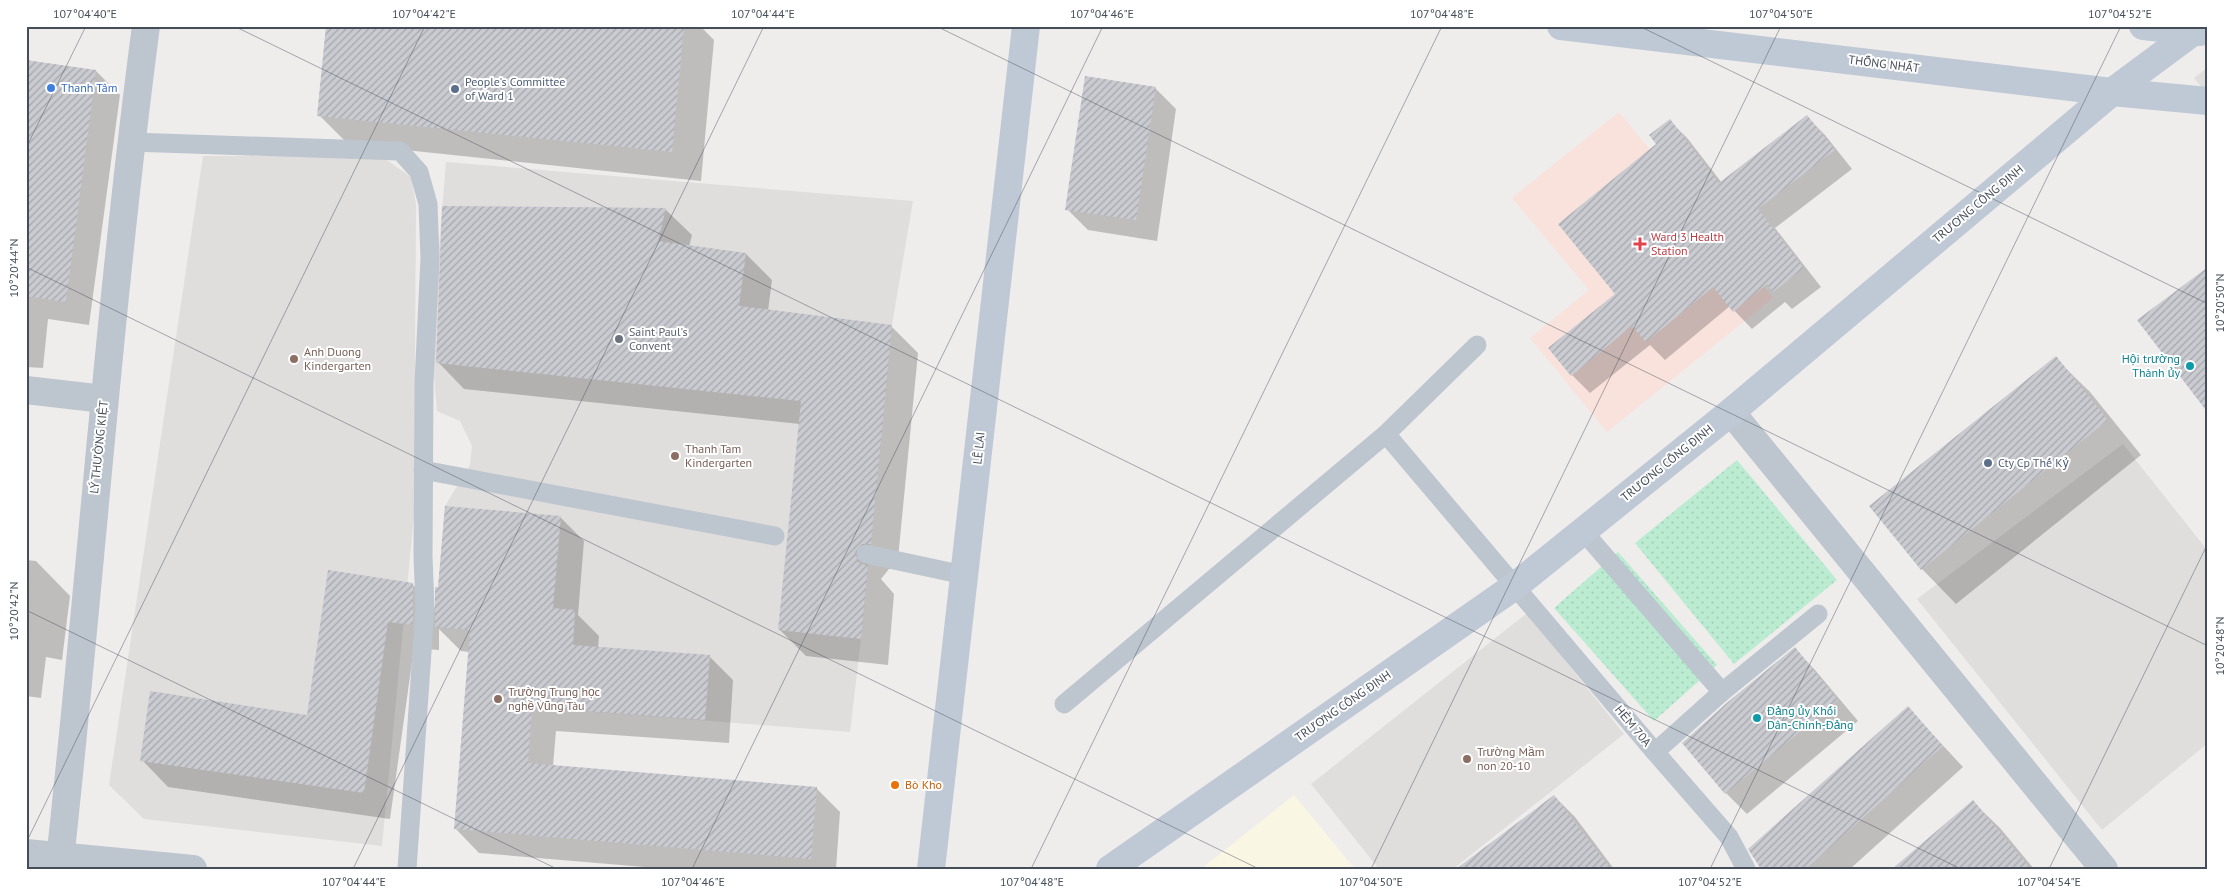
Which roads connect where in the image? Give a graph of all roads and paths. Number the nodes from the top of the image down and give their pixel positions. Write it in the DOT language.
graph roads {
  1 [pos="146,26"];
  2 [pos="1026,26"];
  3 [pos="1561,26"];
  4 [pos="2143,26"];
  5 [pos="1617,29"];
  6 [pos="2201,30"];
  7 [pos="2112,92"];
  8 [pos="2208,101"];
  9 [pos="131,142"];
  10 [pos="1477,345"];
  11 [pos="26,390"];
  12 [pos="104,399"];
  13 [pos="1730,412"];
  14 [pos="1386,434"];
  15 [pos="423,470"];
  16 [pos="1583,531"];
  17 [pos="775,536"];
  18 [pos="866,554"];
  19 [pos="964,575"];
  20 [pos="1515,586"];
  21 [pos="1818,614"];
  22 [pos="1722,692"];
  23 [pos="1064,704"];
  24 [pos="1655,752"];
  25 [pos="26,853"];
  26 [pos="59,863"];
  27 [pos="193,869"];
  28 [pos="407,869"];
  29 [pos="931,869"];
  30 [pos="1110,869"];
  31 [pos="1746,869"];
  32 [pos="2104,869"];
  1 -- 9 [label="street, LÝ THƯỜNG KIỆT"];
  2 -- 19 [label="main road, LÊ LAI"];
  3 -- 5 [label="main road, THỐNG NHẤT"];
  4 -- 6 [label="main road"];
  5 -- 7 [label="main road, THỐNG NHẤT"];
  6 -- 7 [label="main road, TRƯƠNG CÔNG ĐỊNH"];
  7 -- 8 [label="main road, THỐNG NHẤT"];
  7 -- 13 [label="main road, TRƯƠNG CÔNG ĐỊNH"];
  9 -- 12 [label="street, LÝ THƯỜNG KIỆT"];
  9 -- 15 [label="lane"];
  10 -- 14 [label="lane"];
  11 -- 12 [label="street"];
  12 -- 26 [label="street, LÝ THƯỜNG KIỆT"];
  13 -- 16 [label="main road, TRƯƠNG CÔNG ĐỊNH"];
  13 -- 32 [label="street"];
  14 -- 20 [label="lane, HẺM 70A"];
  14 -- 23 [label="lane"];
  15 -- 17 [label="lane"];
  15 -- 28 [label="lane"];
  16 -- 20 [label="main road, TRƯƠNG CÔNG ĐỊNH"];
  16 -- 22 [label="lane"];
  18 -- 19 [label="lane"];
  19 -- 29 [label="main road, LÊ LAI"];
  20 -- 24 [label="lane, HẺM 70A"];
  20 -- 30 [label="main road, TRƯƠNG CÔNG ĐỊNH"];
  21 -- 22 [label="lane"];
  22 -- 24 [label="lane"];
  24 -- 31 [label="lane, HẺM 70A"];
  25 -- 26 [label="street"];
  26 -- 27 [label="street"];
}
